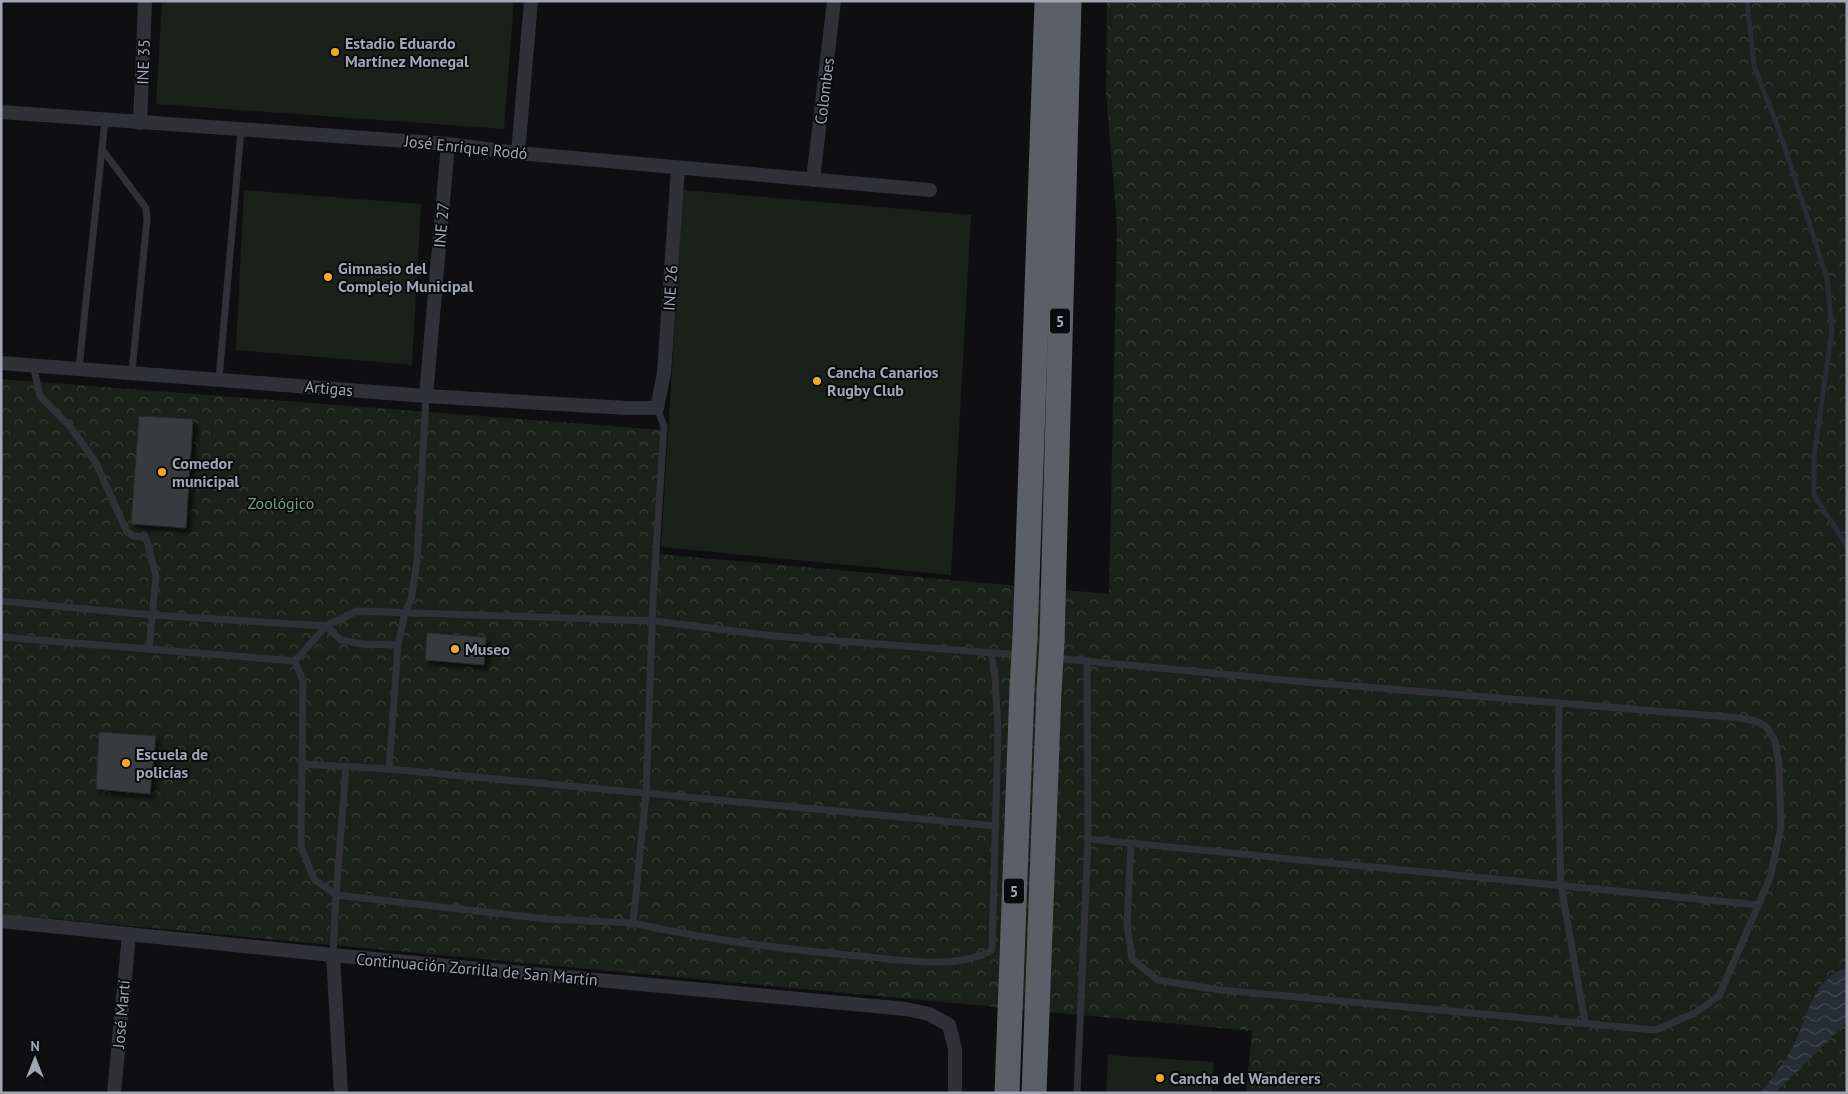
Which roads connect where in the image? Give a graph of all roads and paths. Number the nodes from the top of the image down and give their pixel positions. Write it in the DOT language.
graph roads {
  1 [pos="145,1"];
  2 [pos="531,1"];
  3 [pos="834,1"];
  4 [pos="1047,1"];
  5 [pos="1070,1"];
  6 [pos="1,112"];
  7 [pos="105,120"];
  8 [pos="140,123"];
  9 [pos="241,130"];
  10 [pos="448,144"];
  11 [pos="102,150"];
  12 [pos="518,153"];
  13 [pos="678,168"];
  14 [pos="813,180"];
  15 [pos="930,190"];
  16 [pos="1,363"];
  17 [pos="33,365"];
  18 [pos="79,368"];
  19 [pos="132,372"];
  20 [pos="220,379"];
  21 [pos="426,396"];
  22 [pos="657,408"];
  23 [pos="1,601"];
  24 [pos="405,612"];
  25 [pos="152,615"];
  26 [pos="654,621"];
  27 [pos="326,626"];
  28 [pos="1,636"];
  29 [pos="398,644"];
  30 [pos="1036,648"];
  31 [pos="149,649"];
  32 [pos="991,653"];
  33 [pos="1087,660"];
  34 [pos="296,661"];
  35 [pos="1559,704"];
  36 [pos="302,764"];
  37 [pos="346,766"];
  38 [pos="389,769"];
  39 [pos="646,793"];
  40 [pos="996,826"];
  41 [pos="1088,838"];
  42 [pos="1131,844"];
  43 [pos="1561,886"];
  44 [pos="336,895"];
  45 [pos="1759,906"];
  46 [pos="1,921"];
  47 [pos="633,923"];
  48 [pos="129,934"];
  49 [pos="333,956"];
  50 [pos="1585,1022"];
  51 [pos="114,1093"];
  52 [pos="341,1093"];
  53 [pos="956,1093"];
  54 [pos="1007,1093"];
  55 [pos="1034,1093"];
  56 [pos="1076,1093"];
  1 -- 8 [label="street, INE 35"];
  2 -- 12 [label="street"];
  3 -- 14 [label="street, Colombes"];
  4 -- 30 [label="highway, 5"];
  5 -- 30 [label="highway, 5"];
  6 -- 7 [label="street, José Enrique Rodó"];
  7 -- 8 [label="street, José Enrique Rodó"];
  7 -- 11 [label="lane"];
  8 -- 9 [label="street, José Enrique Rodó"];
  9 -- 10 [label="street, José Enrique Rodó"];
  9 -- 20 [label="lane"];
  10 -- 12 [label="street, José Enrique Rodó"];
  10 -- 21 [label="street, INE 27"];
  11 -- 18 [label="lane"];
  11 -- 19 [label="lane"];
  12 -- 13 [label="street, José Enrique Rodó"];
  13 -- 14 [label="street, José Enrique Rodó"];
  13 -- 22 [label="street, INE 26"];
  14 -- 15 [label="street, José Enrique Rodó"];
  16 -- 17 [label="street, Artigas"];
  17 -- 18 [label="street, Artigas"];
  17 -- 25 [label="lane"];
  18 -- 19 [label="street, Artigas"];
  19 -- 20 [label="street, Artigas"];
  20 -- 21 [label="street, Artigas"];
  21 -- 22 [label="street, Artigas"];
  21 -- 24 [label="lane"];
  22 -- 26 [label="lane"];
  23 -- 25 [label="lane"];
  24 -- 26 [label="lane"];
  24 -- 27 [label="lane"];
  24 -- 29 [label="lane"];
  25 -- 27 [label="lane"];
  25 -- 31 [label="lane"];
  26 -- 32 [label="lane"];
  26 -- 39 [label="lane"];
  27 -- 29 [label="lane"];
  27 -- 34 [label="lane"];
  28 -- 31 [label="lane"];
  29 -- 38 [label="lane"];
  30 -- 32 [label="lane"];
  30 -- 33 [label="lane"];
  30 -- 54 [label="highway, 5, bridge"];
  30 -- 55 [label="highway, 5, bridge"];
  31 -- 34 [label="lane"];
  32 -- 40 [label="lane"];
  33 -- 35 [label="lane"];
  33 -- 41 [label="lane"];
  34 -- 36 [label="lane"];
  35 -- 43 [label="lane"];
  35 -- 45 [label="lane"];
  36 -- 37 [label="lane"];
  36 -- 44 [label="lane"];
  37 -- 38 [label="lane"];
  37 -- 44 [label="lane"];
  38 -- 39 [label="lane"];
  39 -- 40 [label="lane"];
  39 -- 47 [label="lane"];
  40 -- 47 [label="lane"];
  41 -- 42 [label="lane"];
  41 -- 56 [label="lane"];
  42 -- 43 [label="lane"];
  42 -- 50 [label="lane"];
  43 -- 45 [label="lane"];
  43 -- 50 [label="lane"];
  44 -- 47 [label="lane"];
  44 -- 49 [label="lane"];
  45 -- 50 [label="lane"];
  46 -- 48 [label="street, Continuación Zorrilla de San Martín"];
  48 -- 49 [label="street, Continuación Zorrilla de San Martín"];
  48 -- 51 [label="street, José Martí"];
  49 -- 52 [label="street"];
  49 -- 53 [label="street, Continuación Zorrilla de San Martín"];
}
